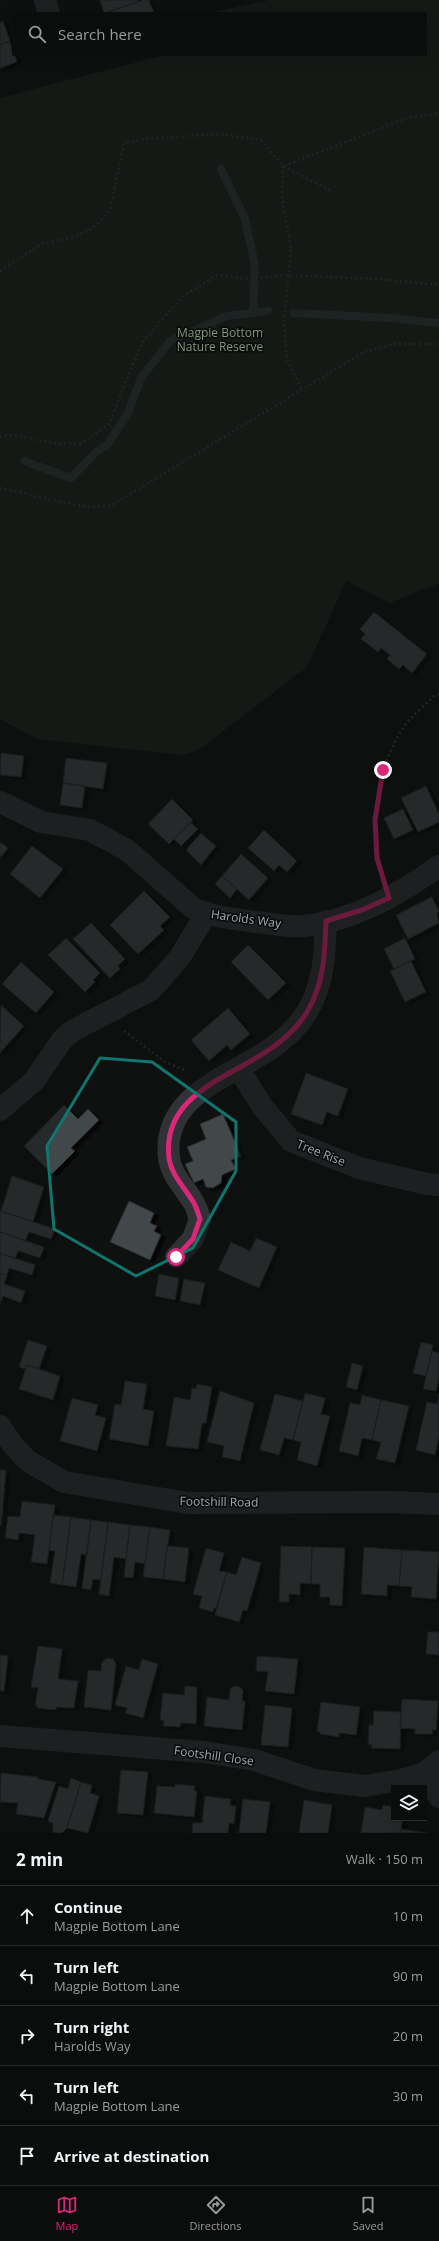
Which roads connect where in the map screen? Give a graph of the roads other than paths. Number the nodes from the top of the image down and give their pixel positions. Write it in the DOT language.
graph roads {
  1 [pos="45,0"];
  2 [pos="49,12"];
  3 [pos="0,802"];
  4 [pos="439,866"];
  5 [pos="206,914"];
  6 [pos="326,921"];
  7 [pos="238,1068"];
  8 [pos="0,1110"];
  9 [pos="439,1184"];
  10 [pos="176,1257"];
  11 [pos="0,1426"];
  12 [pos="439,1504"];
  13 [pos="0,1736"];
  14 [pos="432,1767"];
  15 [pos="439,1797"];
  1 -- 2 [label="street"];
  3 -- 5 [label="street, Harolds Way"];
  4 -- 6 [label="street, Harolds Way"];
  5 -- 6 [label="street, Harolds Way"];
  5 -- 8 [label="street"];
  6 -- 7 [label="street"];
  7 -- 9 [label="street, Tree Rise"];
  7 -- 10 [label="street"];
  11 -- 12 [label="street, Footshill Road"];
  13 -- 14 [label="street, Footshill Close"];
  14 -- 15 [label="street, Footshill Close"];
}
